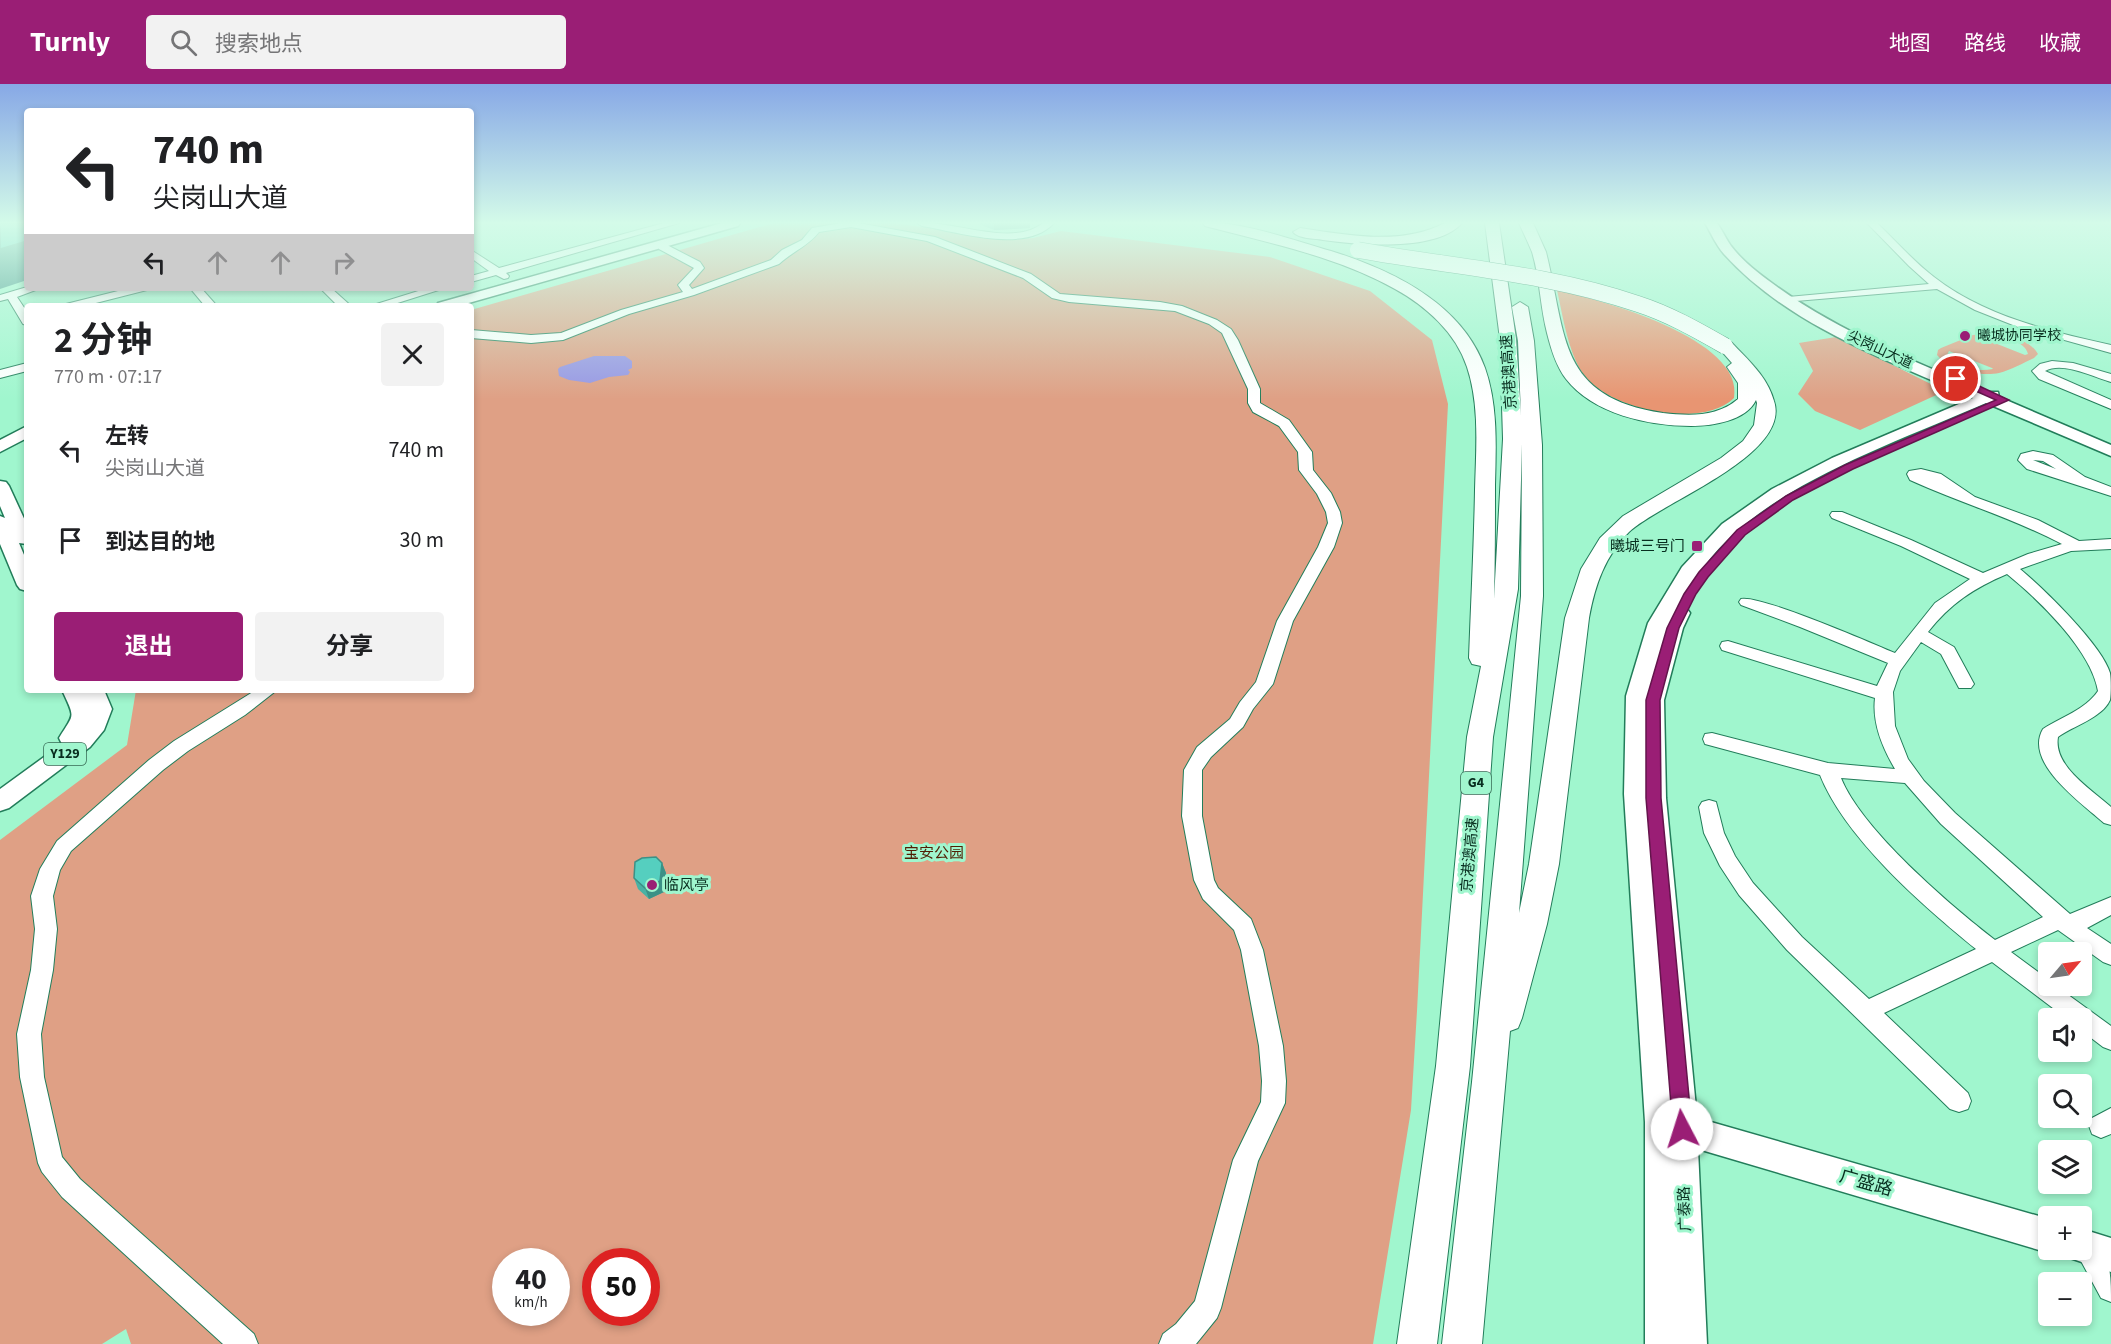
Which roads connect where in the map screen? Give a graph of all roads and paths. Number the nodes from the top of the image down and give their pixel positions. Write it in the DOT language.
graph roads {
  1 [pos="512,282"];
  2 [pos="527,282"];
  3 [pos="541,282"];
  4 [pos="687,282"];
  5 [pos="719,282"];
  6 [pos="1034,282"];
  7 [pos="1393,282"];
  8 [pos="1500,282"];
  9 [pos="1515,282"];
  10 [pos="1529,282"];
  11 [pos="1545,282"];
  12 [pos="1769,282"];
  13 [pos="1771,282"];
  14 [pos="1933,282"];
  15 [pos="516,285"];
  16 [pos="1939,286"];
  17 [pos="24,291"];
  18 [pos="131,291"];
  19 [pos="198,291"];
  20 [pos="329,291"];
  21 [pos="429,291"];
  22 [pos="690,292"];
  23 [pos="5,296"];
  24 [pos="1792,299"];
  25 [pos="82,303"];
  26 [pos="208,303"];
  27 [pos="342,303"];
  28 [pos="387,303"];
  29 [pos="453,303"];
  30 [pos="467,303"];
  31 [pos="24,317"];
  32 [pos="474,334"];
  33 [pos="1720,347"];
  34 [pos="2111,349"];
  35 [pos="24,368"];
  36 [pos="0,374"];
  37 [pos="2111,378"];
  38 [pos="1995,399"];
  39 [pos="2111,405"];
  40 [pos="24,425"];
  41 [pos="24,426"];
  42 [pos="0,427"];
  43 [pos="24,431"];
  44 [pos="24,432"];
  45 [pos="0,433"];
  46 [pos="0,438"];
  47 [pos="2111,445"];
  48 [pos="0,447"];
  49 [pos="2111,451"];
  50 [pos="2080,480"];
  51 [pos="0,486"];
  52 [pos="2111,492"];
  53 [pos="1969,499"];
  54 [pos="1837,515"];
  55 [pos="0,522"];
  56 [pos="24,538"];
  57 [pos="2111,544"];
  58 [pos="2075,545"];
  59 [pos="2009,567"];
  60 [pos="24,578"];
  61 [pos="1981,578"];
  62 [pos="1747,602"];
  63 [pos="1919,634"];
  64 [pos="1728,646"];
  65 [pos="1898,661"];
  66 [pos="1965,684"];
  67 [pos="74,693"];
  68 [pos="94,693"];
  69 [pos="264,693"];
  70 [pos="1883,694"];
  71 [pos="1480,737"];
  72 [pos="1712,739"];
  73 [pos="1828,770"];
  74 [pos="1912,777"];
  75 [pos="0,790"];
  76 [pos="0,802"];
  77 [pos="1709,807"];
  78 [pos="2111,818"];
  79 [pos="2111,905"];
  80 [pos="2066,922"];
  81 [pos="1993,951"];
  82 [pos="2111,956"];
  83 [pos="1866,1011"];
  84 [pos="2111,1040"];
  85 [pos="1489,1082"];
  86 [pos="1959,1101"];
  87 [pos="1671,1126"];
  88 [pos="2038,1233"];
  89 [pos="2093,1249"];
  90 [pos="2111,1288"];
  91 [pos="244,1344"];
  92 [pos="1173,1344"];
  93 [pos="1417,1344"];
  94 [pos="1462,1344"];
  95 [pos="1663,1344"];
  96 [pos="1689,1344"];
  1 -- 15 [label="street"];
  2 -- 15 [label="main road"];
  3 -- 30 [label="main road"];
  4 -- 22 [label="street"];
  5 -- 22 [label="street"];
  6 -- 92 [label="street"];
  7 -- 71 [label="highway"];
  8 -- 71 [label="highway, 京港澳高速 / G4"];
  9 -- 85 [label="highway, 京港澳高速"];
  10 -- 33 [label="highway, bridge"];
  11 -- 33 [label="highway"];
  12 -- 24 [label="main road, 尖岗山大道"];
  13 -- 24 [label="main road, 尖岗山大道"];
  14 -- 16 [label="street"];
  15 -- 29 [label="main road"];
  16 -- 24 [label="street"];
  16 -- 34 [label="street"];
  17 -- 23 [label="street"];
  18 -- 25 [label="street"];
  19 -- 26 [label="street"];
  20 -- 27 [label="street"];
  21 -- 28 [label="street"];
  22 -- 32 [label="street"];
  23 -- 31 [label="street"];
  24 -- 38 [label="main road, 尖岗山大道"];
  33 -- 85 [label="highway"];
  35 -- 36 [label="street"];
  37 -- 39 [label="street"];
  38 -- 47 [label="main road, 尖岗山大道"];
  38 -- 49 [label="main road, 尖岗山大道"];
  38 -- 87 [label="main road, 广泰路"];
  40 -- 42 [label="main road"];
  41 -- 45 [label="main road"];
  43 -- 46 [label="main road"];
  44 -- 48 [label="main road"];
  50 -- 52 [label="street"];
  51 -- 56 [label="main road"];
  53 -- 58 [label="street"];
  54 -- 61 [label="street"];
  55 -- 60 [label="main road"];
  57 -- 58 [label="street"];
  58 -- 59 [label="street"];
  59 -- 61 [label="street"];
  59 -- 78 [label="street"];
  61 -- 63 [label="street"];
  62 -- 65 [label="street"];
  63 -- 65 [label="street"];
  63 -- 66 [label="street"];
  64 -- 70 [label="street"];
  65 -- 70 [label="street"];
  67 -- 75 [label="main road, Y129"];
  68 -- 76 [label="main road, Y129"];
  69 -- 91 [label="street"];
  70 -- 74 [label="street"];
  71 -- 93 [label="highway, 京港澳高速 / G4"];
  72 -- 73 [label="street"];
  73 -- 74 [label="street"];
  73 -- 81 [label="street"];
  74 -- 80 [label="street"];
  77 -- 83 [label="street"];
  79 -- 80 [label="street"];
  80 -- 81 [label="street"];
  80 -- 82 [label="street"];
  81 -- 83 [label="street"];
  81 -- 84 [label="street"];
  83 -- 86 [label="street"];
  85 -- 94 [label="highway, 京港澳高速"];
  87 -- 88 [label="main road, 广盛路"];
  87 -- 95 [label="main road, 广泰路"];
  87 -- 96 [label="main road, 广泰路"];
  89 -- 90 [label="street"];
}
